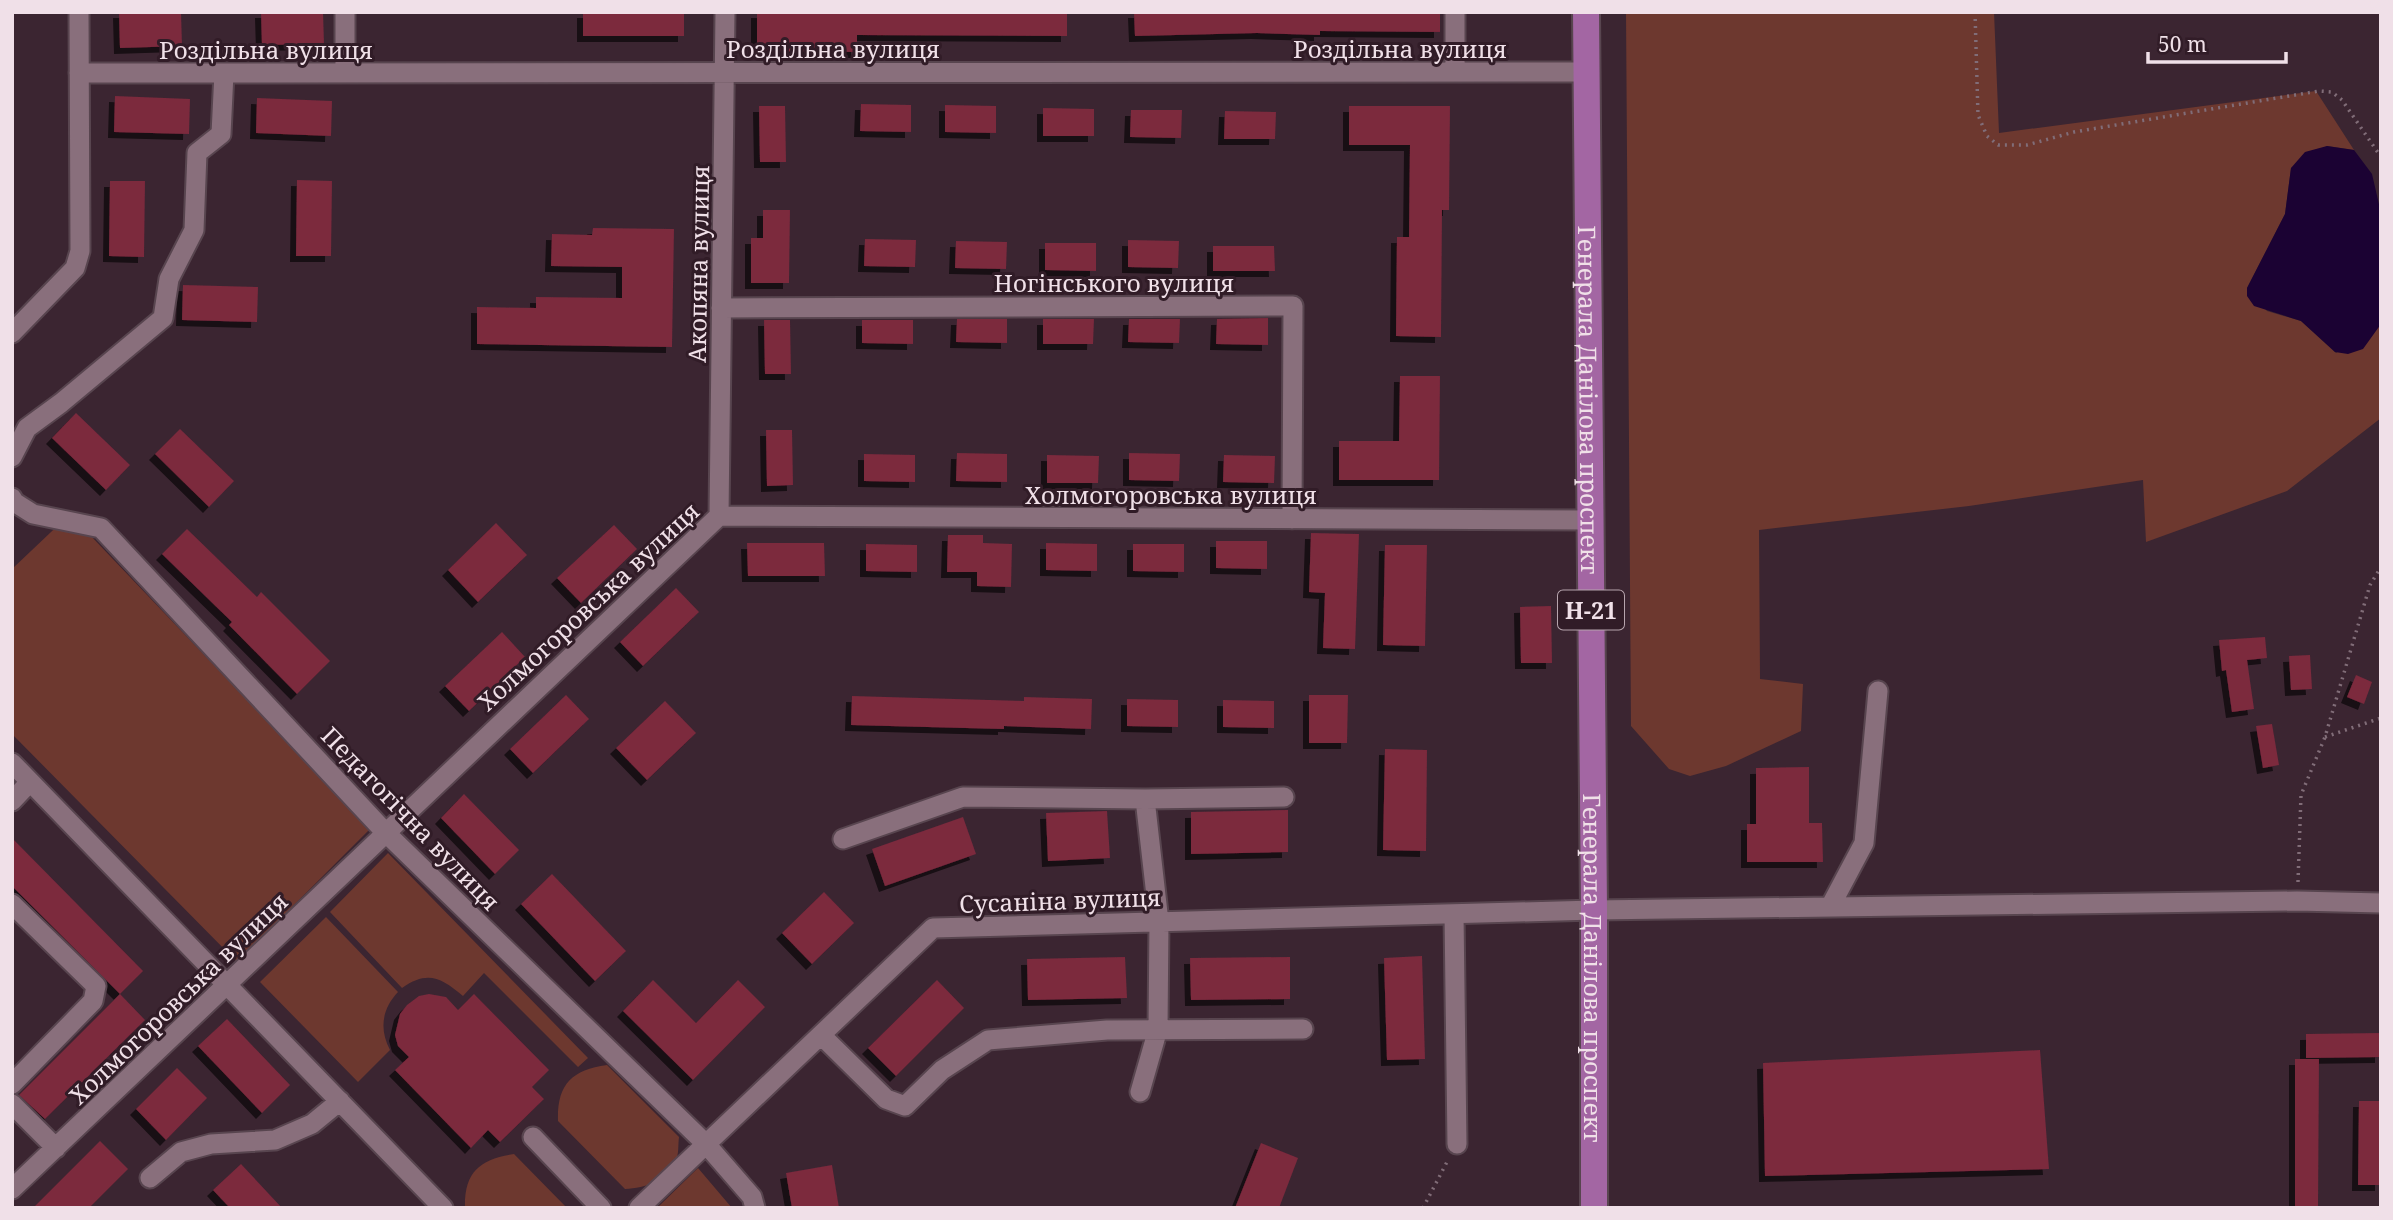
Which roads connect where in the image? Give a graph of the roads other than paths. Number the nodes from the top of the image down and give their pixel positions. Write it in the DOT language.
graph roads {
  1 [pos="79,12"];
  2 [pos="345,12"];
  3 [pos="725,12"];
  4 [pos="1455,12"];
  5 [pos="1586,12"];
  6 [pos="1455,72"];
  7 [pos="1586,72"];
  8 [pos="79,73"];
  9 [pos="224,73"];
  10 [pos="345,73"];
  11 [pos="724,73"];
  12 [pos="722,308"];
  13 [pos="12,333"];
  14 [pos="12,457"];
  15 [pos="12,498"];
  16 [pos="719,516"];
  17 [pos="1292,519"];
  18 [pos="1591,520"];
  19 [pos="1878,691"];
  20 [pos="12,763"];
  21 [pos="30,782"];
  22 [pos="1284,797"];
  23 [pos="1145,799"];
  24 [pos="12,801"];
  25 [pos="385,832"];
  26 [pos="843,839"];
  27 [pos="2381,903"];
  28 [pos="12,904"];
  29 [pos="1830,907"];
  30 [pos="1594,910"];
  31 [pos="1454,914"];
  32 [pos="1159,922"];
  33 [pos="228,985"];
  34 [pos="1303,1029"];
  35 [pos="1158,1030"];
  36 [pos="821,1035"];
  37 [pos="12,1084"];
  38 [pos="1140,1092"];
  39 [pos="340,1101"];
  40 [pos="12,1104"];
  41 [pos="533,1137"];
  42 [pos="706,1144"];
  43 [pos="1457,1144"];
  44 [pos="56,1148"];
  45 [pos="150,1178"];
  46 [pos="12,1189"];
  47 [pos="443,1208"];
  48 [pos="601,1208"];
  49 [pos="639,1208"];
  50 [pos="755,1208"];
  51 [pos="1594,1208"];
  1 -- 8 [label="street"];
  2 -- 10 [label="street"];
  3 -- 11 [label="street, Акопяна вулиця"];
  4 -- 6 [label="street"];
  5 -- 7 [label="main road, Генерала Данілова проспект / Н-21"];
  6 -- 7 [label="street, Роздільна вулиця"];
  6 -- 11 [label="street, Роздільна вулиця"];
  7 -- 18 [label="main road, Генерала Данілова проспект / Н-21"];
  8 -- 9 [label="street, Роздільна вулиця"];
  8 -- 13 [label="street"];
  9 -- 10 [label="street, Роздільна вулиця"];
  9 -- 14 [label="street"];
  10 -- 11 [label="street, Роздільна вулиця"];
  11 -- 12 [label="street, Акопяна вулиця"];
  12 -- 16 [label="street, Акопяна вулиця"];
  12 -- 17 [label="street, Ногінського вулиця"];
  15 -- 25 [label="street, Педагогічна вулиця"];
  16 -- 17 [label="street, Холмогоровська вулиця"];
  16 -- 25 [label="street, Холмогоровська вулиця"];
  17 -- 18 [label="street, Холмогоровська вулиця"];
  18 -- 30 [label="main road, Генерала Данілова проспект / Н-21"];
  19 -- 29 [label="street"];
  20 -- 21 [label="street"];
  21 -- 24 [label="street"];
  21 -- 33 [label="street"];
  22 -- 23 [label="street"];
  23 -- 26 [label="street"];
  23 -- 32 [label="street"];
  25 -- 33 [label="street, Холмогоровська вулиця"];
  25 -- 42 [label="street, Педагогічна вулиця"];
  27 -- 29 [label="street, Сусаніна вулиця"];
  28 -- 37 [label="street"];
  29 -- 30 [label="street, Сусаніна вулиця"];
  30 -- 31 [label="street, Сусаніна вулиця"];
  30 -- 51 [label="main road, Генерала Данілова проспект / Н-21"];
  31 -- 32 [label="street, Сусаніна вулиця"];
  31 -- 43 [label="street"];
  32 -- 35 [label="street"];
  32 -- 36 [label="street, Сусаніна вулиця"];
  33 -- 39 [label="street"];
  33 -- 44 [label="street, Холмогоровська вулиця"];
  34 -- 35 [label="street"];
  35 -- 36 [label="street"];
  35 -- 38 [label="street"];
  36 -- 42 [label="street, Сусаніна вулиця"];
  39 -- 45 [label="street"];
  39 -- 47 [label="street"];
  40 -- 44 [label="street"];
  41 -- 48 [label="street"];
  42 -- 49 [label="street, Сусаніна вулиця"];
  42 -- 50 [label="street, Педагогічна вулиця"];
  44 -- 46 [label="street, Холмогоровська вулиця"];
}
